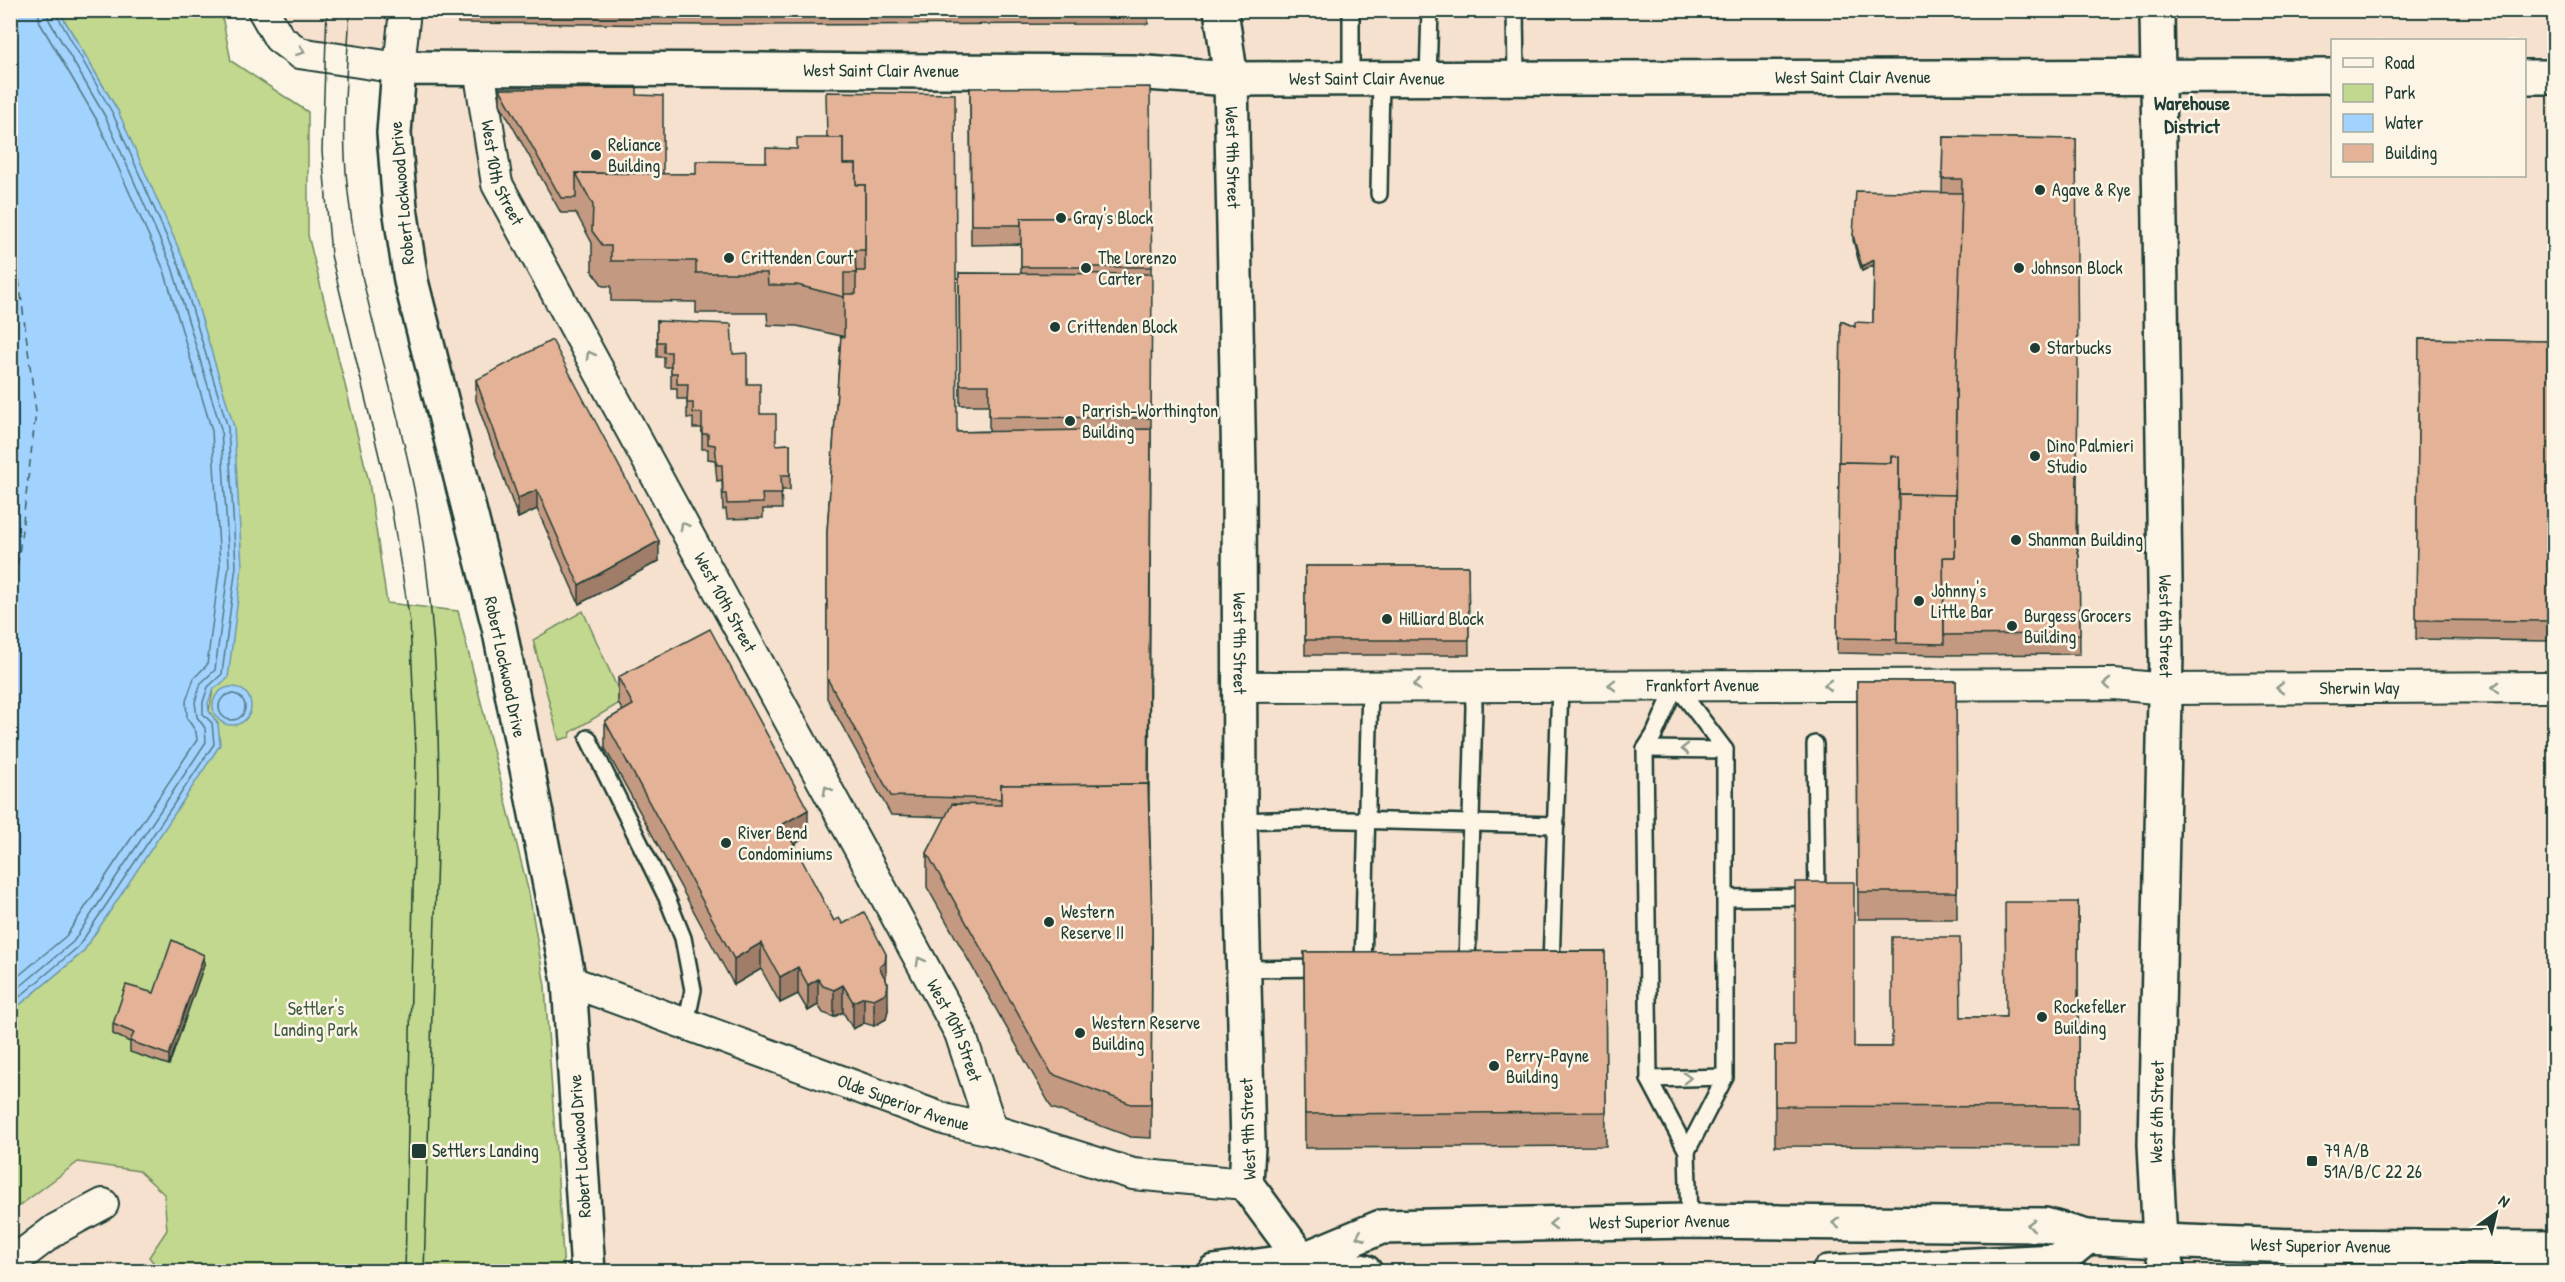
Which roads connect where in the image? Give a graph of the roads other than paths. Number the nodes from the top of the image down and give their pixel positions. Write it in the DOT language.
graph roads {
  1 [pos="263,10"];
  2 [pos="405,10"];
  3 [pos="1221,10"];
  4 [pos="1351,10"];
  5 [pos="1430,10"];
  6 [pos="1515,10"];
  7 [pos="2157,10"];
  8 [pos="399,68"];
  9 [pos="479,68"];
  10 [pos="2157,75"];
  11 [pos="2331,76"];
  12 [pos="1516,77"];
  13 [pos="2526,77"];
  14 [pos="2554,77"];
  15 [pos="1366,78"];
  16 [pos="1428,78"];
  17 [pos="1231,79"];
  18 [pos="1379,194"];
  19 [pos="1370,685"];
  20 [pos="1473,685"];
  21 [pos="1560,685"];
  22 [pos="1676,685"];
  23 [pos="1241,687"];
  24 [pos="2554,687"];
  25 [pos="2165,689"];
  26 [pos="588,738"];
  27 [pos="1815,744"];
  28 [pos="1645,749"];
  29 [pos="1725,750"];
  30 [pos="1240,820"];
  31 [pos="1367,821"];
  32 [pos="1470,823"];
  33 [pos="1556,825"];
  34 [pos="1725,898"];
  35 [pos="1530,966"];
  36 [pos="1466,967"];
  37 [pos="1244,969"];
  38 [pos="569,981"];
  39 [pos="686,1024"];
  40 [pos="1725,1077"];
  41 [pos="1648,1079"];
  42 [pos="992,1130"];
  43 [pos="1687,1151"];
  44 [pos="1246,1184"];
  45 [pos="103,1204"];
  46 [pos="1689,1221"];
  47 [pos="2087,1237"];
  48 [pos="2554,1248"];
  49 [pos="2164,1256"];
  50 [pos="2407,1259"];
  51 [pos="10,1264"];
  52 [pos="1309,1266"];
  53 [pos="588,1272"];
  54 [pos="1214,1272"];
  55 [pos="1365,1272"];
  56 [pos="1829,1272"];
  1 -- 8 [label="street, one-way"];
  2 -- 8 [label="street"];
  3 -- 17 [label="street, West 9th Street"];
  4 -- 15 [label="lane"];
  5 -- 16 [label="lane"];
  6 -- 12 [label="lane"];
  7 -- 10 [label="street, West 6th Street"];
  8 -- 9 [label="street, West Saint Clair Avenue"];
  8 -- 38 [label="street, Robert Lockwood Drive"];
  9 -- 17 [label="street, West Saint Clair Avenue"];
  42 -- 9 [label="street, West 10th Street, one-way"];
  10 -- 11 [label="street, West Saint Clair Avenue"];
  10 -- 12 [label="street, West Saint Clair Avenue"];
  10 -- 25 [label="street, West 6th Street"];
  12 -- 16 [label="street, West Saint Clair Avenue"];
  13 -- 14 [label="street"];
  15 -- 16 [label="street, West Saint Clair Avenue"];
  15 -- 17 [label="street, West Saint Clair Avenue"];
  15 -- 18 [label="lane"];
  17 -- 23 [label="street, West 9th Street"];
  20 -- 19 [label="street, Frankfort Avenue, one-way"];
  19 -- 23 [label="street, Frankfort Avenue"];
  19 -- 31 [label="lane"];
  20 -- 21 [label="street, Frankfort Avenue"];
  20 -- 32 [label="lane"];
  22 -- 21 [label="street, Frankfort Avenue, one-way"];
  21 -- 33 [label="lane"];
  25 -- 22 [label="street, Frankfort Avenue, one-way"];
  22 -- 28 [label="lane"];
  22 -- 29 [label="lane"];
  23 -- 30 [label="street, West 9th Street"];
  24 -- 25 [label="street, Sherwin Way, one-way"];
  25 -- 49 [label="street, West 6th Street"];
  26 -- 39 [label="lane"];
  27 -- 34 [label="lane"];
  29 -- 28 [label="lane, one-way"];
  28 -- 41 [label="lane"];
  29 -- 34 [label="lane"];
  30 -- 31 [label="lane"];
  30 -- 37 [label="street, West 9th Street"];
  31 -- 32 [label="lane"];
  31 -- 37 [label="lane"];
  32 -- 33 [label="lane"];
  32 -- 36 [label="lane"];
  33 -- 35 [label="lane"];
  34 -- 40 [label="lane"];
  37 -- 44 [label="street, West 9th Street"];
  38 -- 39 [label="street, Olde Superior Avenue"];
  38 -- 53 [label="street, Robert Lockwood Drive"];
  39 -- 42 [label="street, Olde Superior Avenue"];
  41 -- 40 [label="lane, one-way"];
  40 -- 43 [label="lane"];
  41 -- 43 [label="lane"];
  42 -- 44 [label="street, Olde Superior Avenue"];
  43 -- 46 [label="lane"];
  44 -- 52 [label="street, West 9th Street"];
  45 -- 51 [label="street"];
  47 -- 46 [label="street, West Superior Avenue, one-way"];
  46 -- 52 [label="street, West Superior Avenue, one-way"];
  47 -- 49 [label="street, West Superior Avenue"];
  47 -- 56 [label="street"];
  48 -- 50 [label="street, West Superior Avenue"];
  49 -- 50 [label="street, West Superior Avenue"];
  52 -- 54 [label="street"];
  52 -- 55 [label="street"];
}
